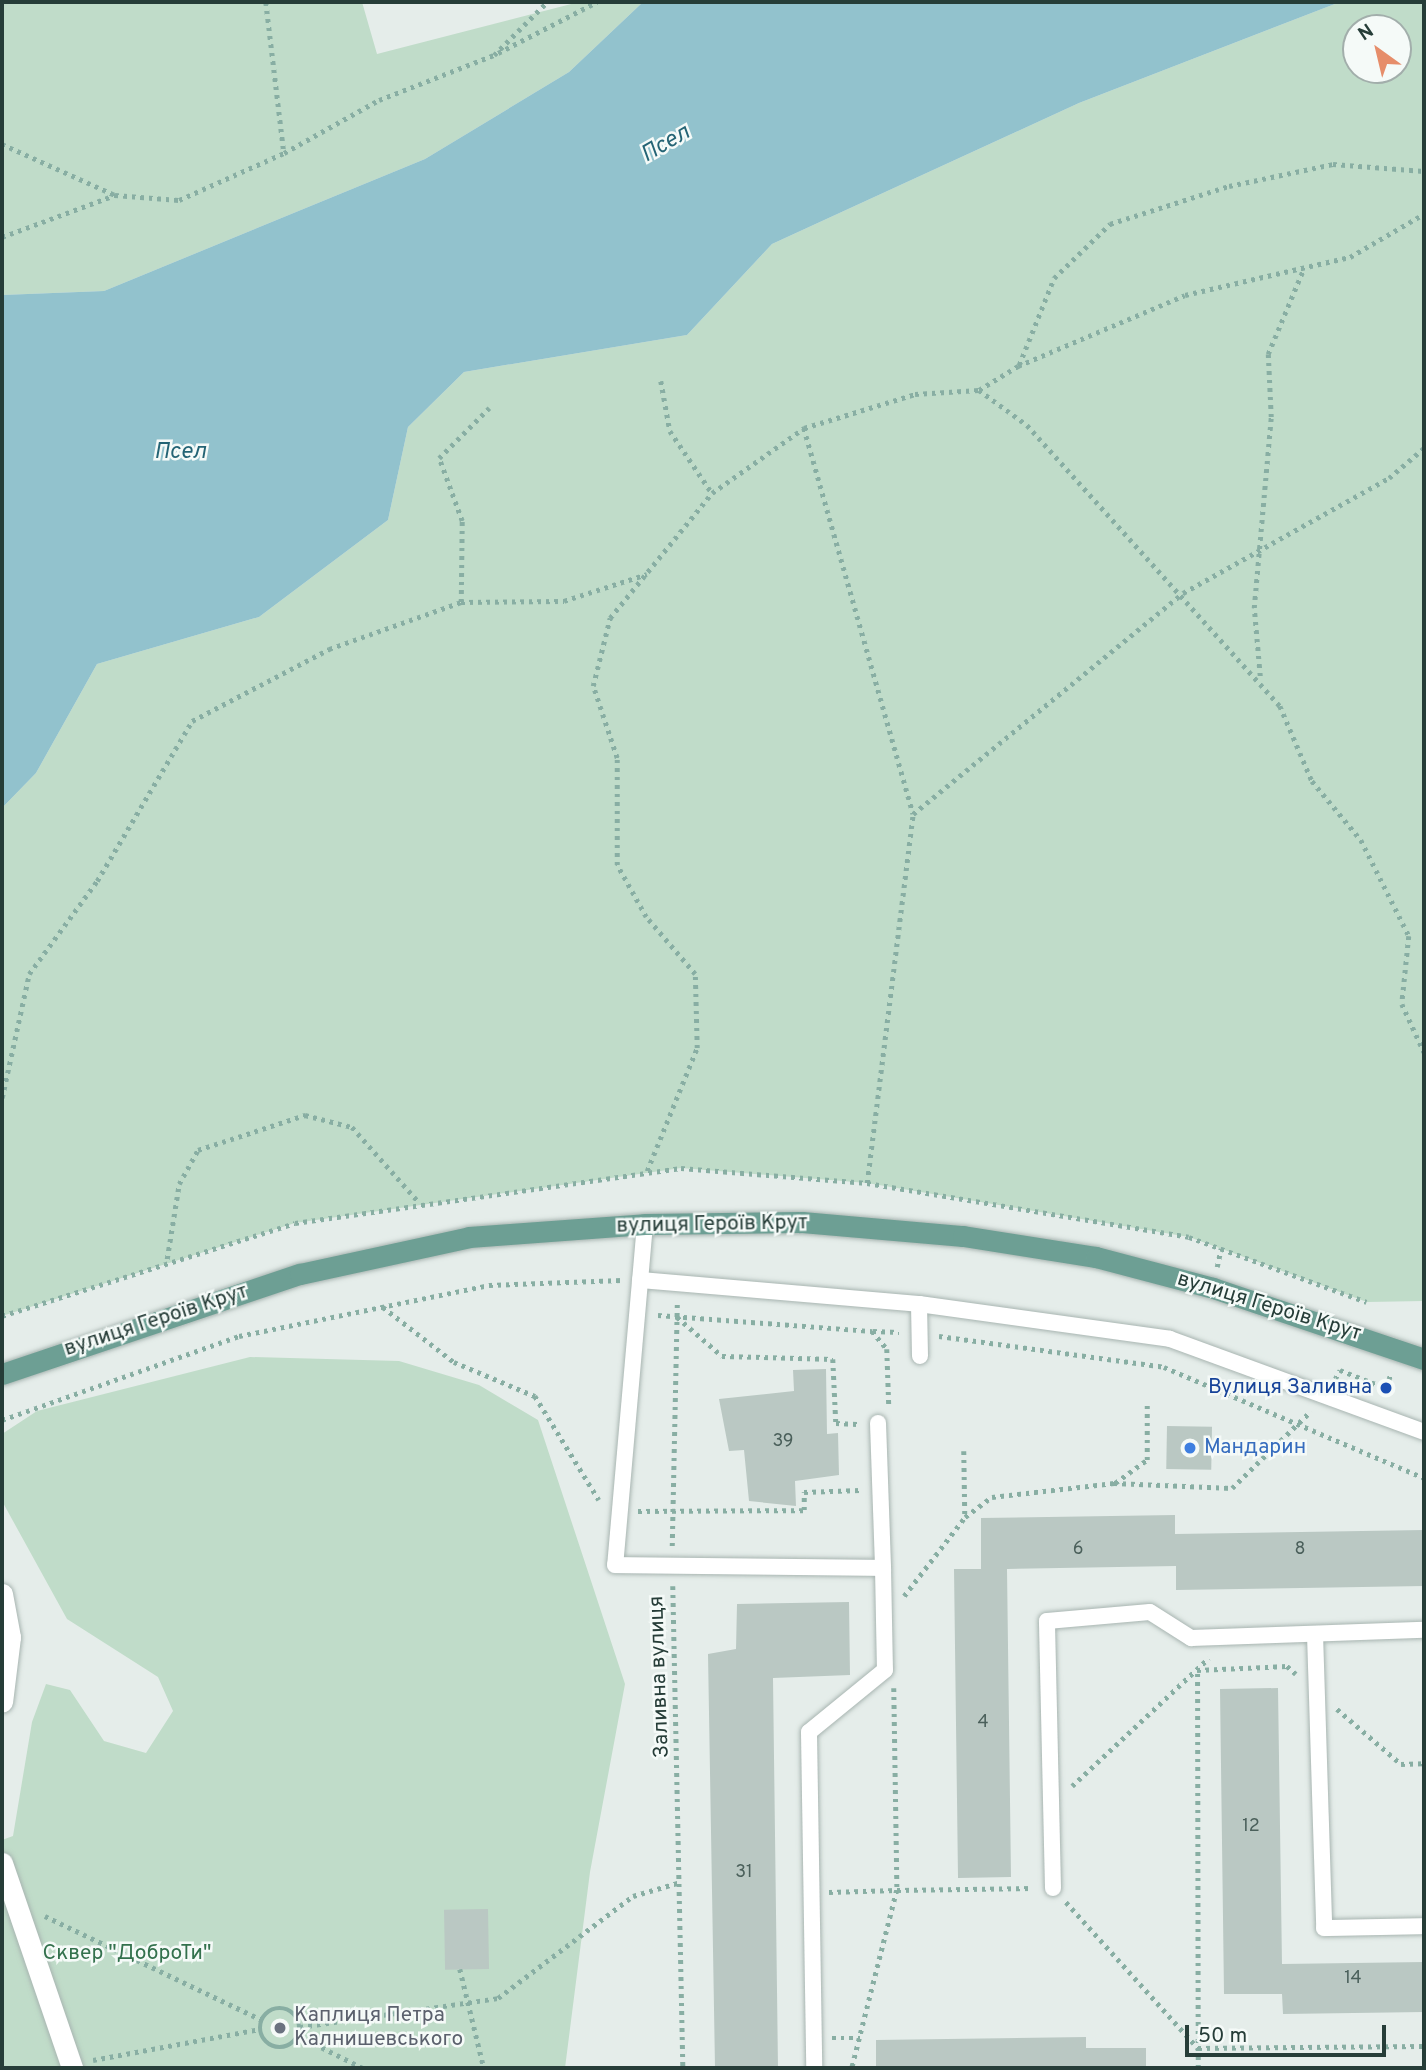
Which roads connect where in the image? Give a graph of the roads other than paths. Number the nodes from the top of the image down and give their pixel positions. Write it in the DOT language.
graph roads {
  1 [pos="645,1224"];
  2 [pos="640,1280"];
  3 [pos="919,1304"];
  4 [pos="920,1356"];
  5 [pos="1424,1359"];
  6 [pos="2,1374"];
  7 [pos="878,1423"];
  8 [pos="1424,1432"];
  9 [pos="883,1568"];
  10 [pos="2,1594"];
  11 [pos="1424,1630"];
  12 [pos="1315,1634"];
  13 [pos="2,1702"];
  14 [pos="2,1863"];
  15 [pos="1053,1888"];
  16 [pos="1424,1926"];
  17 [pos="72,2066"];
  18 [pos="814,2068"];
  1 -- 2 [label="lane"];
  1 -- 5 [label="main road, вулиця Героїв Крут"];
  1 -- 6 [label="main road, вулиця Героїв Крут"];
  2 -- 3 [label="lane"];
  2 -- 9 [label="lane"];
  3 -- 4 [label="lane"];
  3 -- 8 [label="lane"];
  7 -- 9 [label="lane"];
  9 -- 18 [label="lane"];
  10 -- 13 [label="street"];
  11 -- 12 [label="lane"];
  12 -- 15 [label="lane"];
  12 -- 16 [label="lane"];
  14 -- 17 [label="street"];
}
